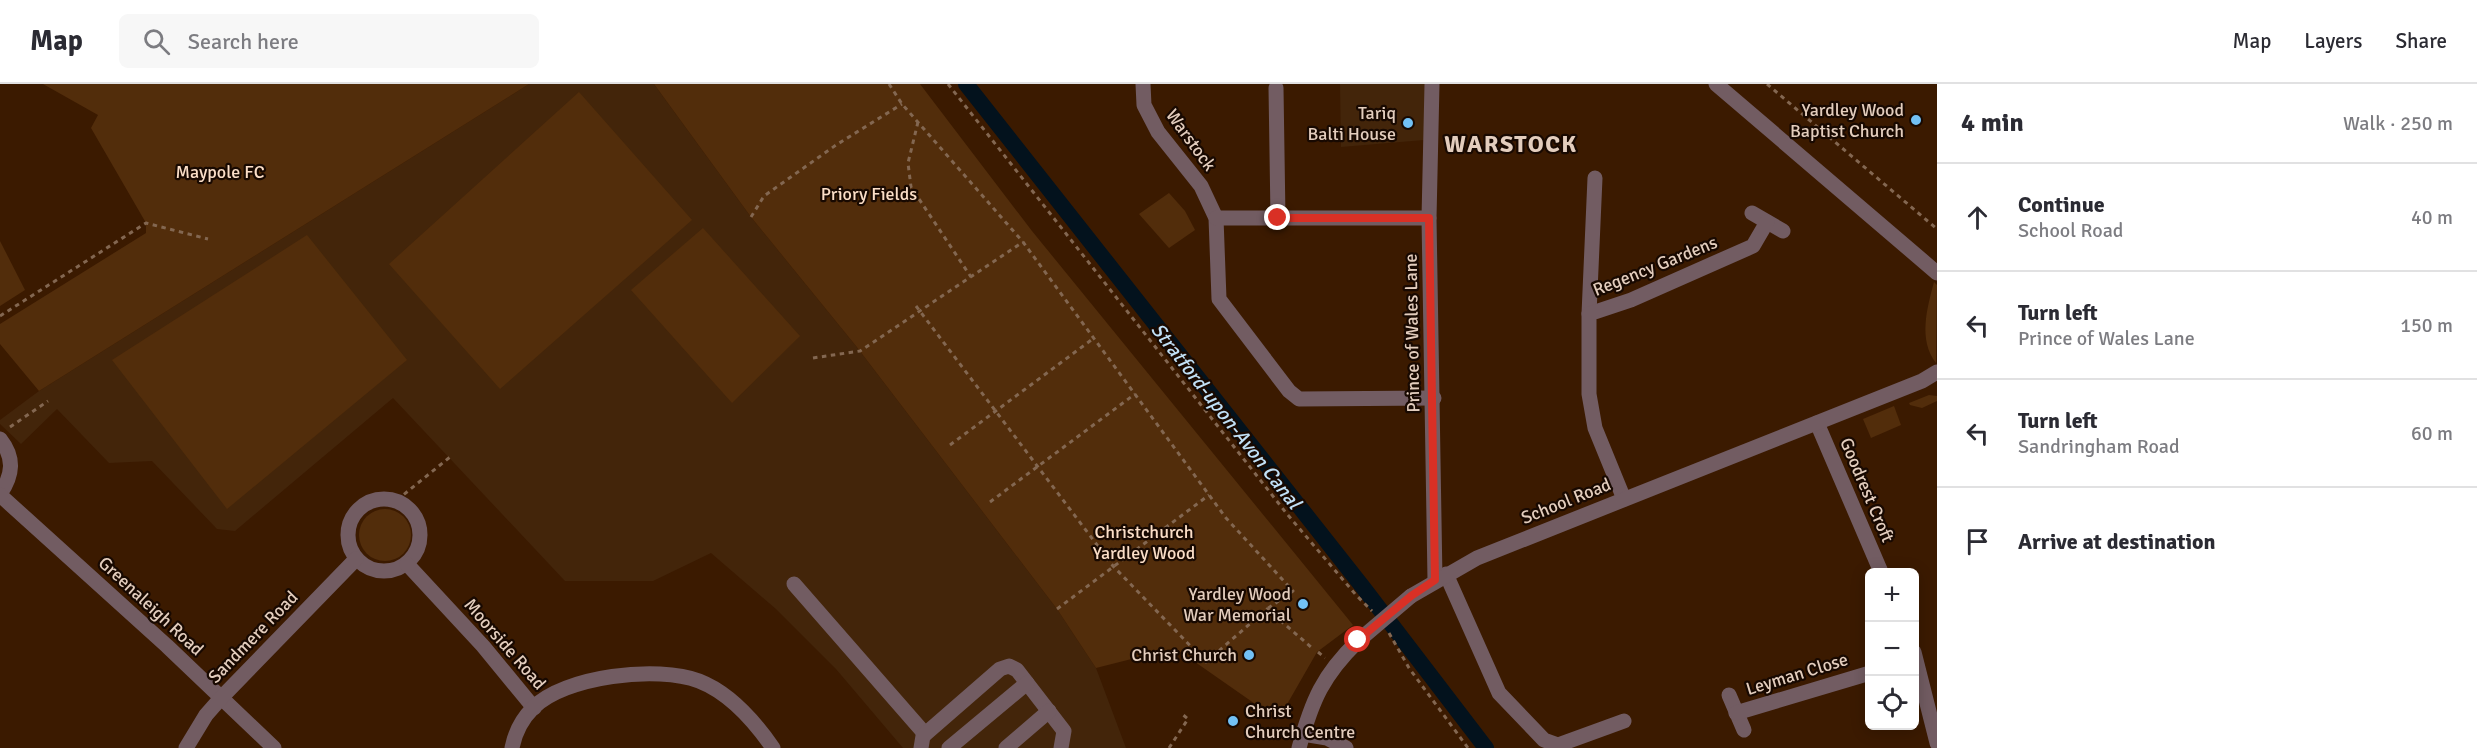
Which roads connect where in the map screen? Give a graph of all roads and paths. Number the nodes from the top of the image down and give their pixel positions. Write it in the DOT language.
graph roads {
  1 [pos="889,84"];
  2 [pos="948,84"];
  3 [pos="1143,84"];
  4 [pos="1432,84"];
  5 [pos="1716,84"];
  6 [pos="1767,84"];
  7 [pos="1276,88"];
  8 [pos="902,104"];
  9 [pos="918,122"];
  10 [pos="1594,178"];
  11 [pos="1752,213"];
  12 [pos="751,217"];
  13 [pos="1216,218"];
  14 [pos="1278,218"];
  15 [pos="1429,218"];
  16 [pos="1767,222"];
  17 [pos="1937,229"];
  18 [pos="1783,231"];
  19 [pos="208,239"];
  20 [pos="1023,242"];
  21 [pos="1936,271"];
  22 [pos="971,276"];
  23 [pos="916,306"];
  24 [pos="919,311"];
  25 [pos="1589,314"];
  26 [pos="0,316"];
  27 [pos="1094,338"];
  28 [pos="813,358"];
  29 [pos="1937,372"];
  30 [pos="1930,381"];
  31 [pos="1135,394"];
  32 [pos="1434,398"];
  33 [pos="48,401"];
  34 [pos="995,411"];
  35 [pos="1817,423"];
  36 [pos="5,433"];
  37 [pos="950,445"];
  38 [pos="450,457"];
  39 [pos="1038,468"];
  40 [pos="0,494"];
  41 [pos="1209,495"];
  42 [pos="1624,499"];
  43 [pos="397,500"];
  44 [pos="990,502"];
  45 [pos="356,559"];
  46 [pos="407,564"];
  47 [pos="1113,566"];
  48 [pos="1879,568"];
  49 [pos="1440,577"];
  50 [pos="794,584"];
  51 [pos="1057,609"];
  52 [pos="1267,609"];
  53 [pos="1375,614"];
  54 [pos="1388,630"];
  55 [pos="1311,647"];
  56 [pos="1919,670"];
  57 [pos="1865,674"];
  58 [pos="1027,683"];
  59 [pos="1729,695"];
  60 [pos="221,698"];
  61 [pos="534,708"];
  62 [pos="1049,711"];
  63 [pos="1737,713"];
  64 [pos="1182,714"];
  65 [pos="1624,720"];
  66 [pos="1744,730"];
  67 [pos="923,741"];
  68 [pos="1301,741"];
  69 [pos="1937,743"];
  70 [pos="186,748"];
  71 [pos="274,748"];
  72 [pos="512,748"];
  73 [pos="773,748"];
  74 [pos="949,748"];
  75 [pos="1006,748"];
  76 [pos="1061,748"];
  77 [pos="1169,748"];
  78 [pos="1346,748"];
  79 [pos="1468,748"];
  1 -- 8 [label="path"];
  2 -- 53 [label="path"];
  3 -- 13 [label="street, Warstock"];
  4 -- 15 [label="street, Prince of Wales Lane"];
  5 -- 21 [label="street"];
  6 -- 17 [label="path"];
  7 -- 14 [label="street"];
  8 -- 9 [label="path"];
  8 -- 12 [label="path"];
  9 -- 20 [label="path"];
  9 -- 22 [label="path"];
  10 -- 25 [label="street"];
  11 -- 16 [label="street"];
  13 -- 14 [label="street"];
  13 -- 32 [label="street"];
  14 -- 15 [label="street"];
  15 -- 32 [label="street, Prince of Wales Lane"];
  16 -- 18 [label="street"];
  16 -- 25 [label="street, Regency Gardens"];
  19 -- 26 [label="path"];
  20 -- 22 [label="path"];
  20 -- 27 [label="path"];
  22 -- 24 [label="path"];
  23 -- 24 [label="path"];
  24 -- 28 [label="path"];
  24 -- 34 [label="path"];
  25 -- 42 [label="street, Regency Gardens"];
  27 -- 31 [label="path"];
  27 -- 34 [label="path"];
  29 -- 30 [label="street, School Road"];
  30 -- 35 [label="street, School Road"];
  31 -- 39 [label="path"];
  31 -- 41 [label="path"];
  32 -- 49 [label="street, Prince of Wales Lane"];
  33 -- 36 [label="path"];
  34 -- 37 [label="path"];
  34 -- 39 [label="path"];
  35 -- 42 [label="street, School Road"];
  35 -- 48 [label="street, Goodrest Croft"];
  36 -- 40 [label="street, Greenaleigh Road"];
  38 -- 43 [label="path"];
  39 -- 44 [label="path"];
  39 -- 47 [label="path"];
  40 -- 60 [label="street, Greenaleigh Road"];
  41 -- 47 [label="path"];
  41 -- 52 [label="path"];
  42 -- 49 [label="street, School Road"];
  43 -- 45 [label="street"];
  43 -- 46 [label="street"];
  45 -- 46 [label="street"];
  45 -- 60 [label="street, Sandmere Road"];
  46 -- 61 [label="street, Moorside Road"];
  47 -- 51 [label="path"];
  47 -- 52 [label="path"];
  49 -- 65 [label="street"];
  49 -- 68 [label="street, School Road, bridge"];
  50 -- 67 [label="street"];
  52 -- 55 [label="path"];
  54 -- 79 [label="path"];
  56 -- 69 [label="street"];
  57 -- 63 [label="street, Leyman Close"];
  58 -- 62 [label="street"];
  58 -- 67 [label="street"];
  58 -- 74 [label="street"];
  59 -- 63 [label="street, Leyman Close"];
  60 -- 70 [label="street, Sandmere Road"];
  60 -- 71 [label="street, Greenaleigh Road"];
  61 -- 72 [label="street"];
  61 -- 73 [label="street, Moorside Road"];
  62 -- 75 [label="street"];
  62 -- 76 [label="street"];
  63 -- 66 [label="street, Leyman Close"];
  64 -- 77 [label="path"];
  68 -- 78 [label="street"];
}
